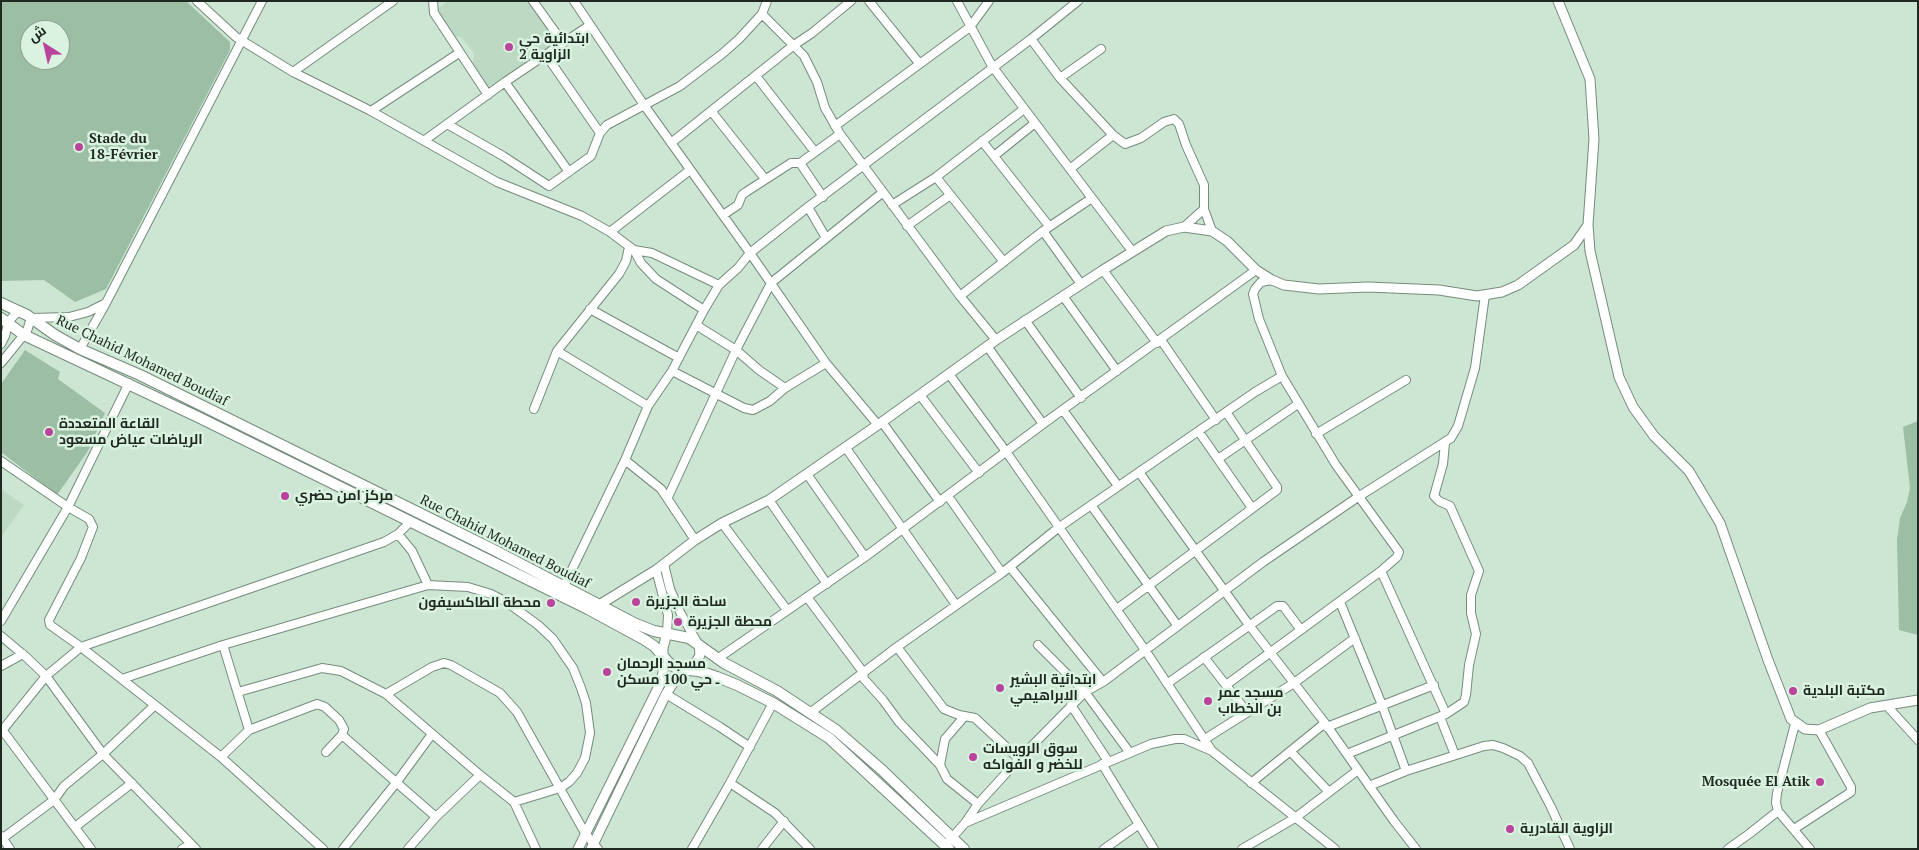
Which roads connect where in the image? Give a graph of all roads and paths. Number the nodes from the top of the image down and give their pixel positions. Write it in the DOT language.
graph roads {
  1 [pos="197,1"];
  2 [pos="262,1"];
  3 [pos="393,1"];
  4 [pos="432,1"];
  5 [pos="534,1"];
  6 [pos="574,1"];
  7 [pos="766,1"];
  8 [pos="851,1"];
  9 [pos="869,1"];
  10 [pos="957,1"];
  11 [pos="989,1"];
  12 [pos="1078,1"];
  13 [pos="1558,1"];
  14 [pos="762,14"];
  15 [pos="590,25"];
  16 [pos="970,27"];
  17 [pos="1031,38"];
  18 [pos="240,40"];
  19 [pos="563,43"];
  20 [pos="794,44"];
  21 [pos="1101,49"];
  22 [pos="459,53"];
  23 [pos="546,55"];
  24 [pos="919,63"];
  25 [pos="992,66"];
  26 [pos="293,72"];
  27 [pos="756,76"];
  28 [pos="1060,78"];
  29 [pos="505,82"];
  30 [pos="488,95"];
  31 [pos="644,105"];
  32 [pos="1024,109"];
  33 [pos="371,111"];
  34 [pos="712,112"];
  35 [pos="1035,123"];
  36 [pos="447,124"];
  37 [pos="835,126"];
  38 [pos="600,133"];
  39 [pos="840,134"];
  40 [pos="1113,135"];
  41 [pos="425,140"];
  42 [pos="982,141"];
  43 [pos="671,143"];
  44 [pos="815,152"];
  45 [pos="994,156"];
  46 [pos="800,164"];
  47 [pos="862,166"];
  48 [pos="1070,169"];
  49 [pos="690,170"];
  50 [pos="569,172"];
  51 [pos="936,177"];
  52 [pos="764,179"];
  53 [pos="549,186"];
  54 [pos="882,193"];
  55 [pos="949,196"];
  56 [pos="823,197"];
  57 [pos="1092,198"];
  58 [pos="550,203"];
  59 [pos="892,205"];
  60 [pos="808,206"];
  61 [pos="1204,209"];
  62 [pos="723,215"];
  63 [pos="1588,225"];
  64 [pos="907,226"];
  65 [pos="1184,226"];
  66 [pos="1046,229"];
  67 [pos="1212,231"];
  68 [pos="610,232"];
  69 [pos="826,238"];
  70 [pos="1574,245"];
  71 [pos="632,248"];
  72 [pos="1132,251"];
  73 [pos="1590,252"];
  74 [pos="750,253"];
  75 [pos="1004,262"];
  76 [pos="1103,270"];
  77 [pos="1256,270"];
  78 [pos="1272,280"];
  79 [pos="771,283"];
  80 [pos="1081,284"];
  81 [pos="719,285"];
  82 [pos="1484,295"];
  83 [pos="960,296"];
  84 [pos="1063,296"];
  85 [pos="1,303"];
  86 [pos="106,303"];
  87 [pos="590,309"];
  88 [pos="704,310"];
  89 [pos="18,311"];
  90 [pos="31,318"];
  91 [pos="1025,320"];
  92 [pos="4,321"];
  93 [pos="696,325"];
  94 [pos="24,334"];
  95 [pos="996,340"];
  96 [pos="1159,341"];
  97 [pos="1,344"];
  98 [pos="987,346"];
  99 [pos="80,349"];
  100 [pos="736,350"];
  101 [pos="557,351"];
  102 [pos="678,358"];
  103 [pos="1,363"];
  104 [pos="826,363"];
  105 [pos="672,371"];
  106 [pos="1117,371"];
  107 [pos="949,374"];
  108 [pos="1282,376"];
  109 [pos="1406,380"];
  110 [pos="129,383"];
  111 [pos="785,388"];
  112 [pos="717,393"];
  113 [pos="920,395"];
  114 [pos="1081,398"];
  115 [pos="1298,404"];
  116 [pos="648,406"];
  117 [pos="534,409"];
  118 [pos="1063,410"];
  119 [pos="1226,412"];
  120 [pos="1216,420"];
  121 [pos="880,424"];
  122 [pos="1043,424"];
  123 [pos="1199,432"];
  124 [pos="1316,434"];
  125 [pos="1245,440"];
  126 [pos="1445,443"];
  127 [pos="846,448"];
  128 [pos="1007,453"];
  129 [pos="1218,459"];
  130 [pos="1,460"];
  131 [pos="625,460"];
  132 [pos="1139,472"];
  133 [pos="979,473"];
  134 [pos="807,474"];
  135 [pos="1118,486"];
  136 [pos="948,496"];
  137 [pos="1358,497"];
  138 [pos="668,498"];
  139 [pos="770,500"];
  140 [pos="940,502"];
  141 [pos="1091,505"];
  142 [pos="68,507"];
  143 [pos="1252,508"];
  144 [pos="410,522"];
  145 [pos="722,523"];
  146 [pos="903,528"];
  147 [pos="1058,528"];
  148 [pos="398,534"];
  149 [pos="696,540"];
  150 [pos="1195,550"];
  151 [pos="865,557"];
  152 [pos="660,567"];
  153 [pos="1010,567"];
  154 [pos="1381,571"];
  155 [pos="1002,573"];
  156 [pos="827,584"];
  157 [pos="428,585"];
  158 [pos="1148,585"];
  159 [pos="564,586"];
  160 [pos="1224,590"];
  161 [pos="807,597"];
  162 [pos="1340,602"];
  163 [pos="599,605"];
  164 [pos="956,605"];
  165 [pos="1117,609"];
  166 [pos="786,610"];
  167 [pos="1,622"];
  168 [pos="1177,625"];
  169 [pos="1249,625"];
  170 [pos="1301,630"];
  171 [pos="667,633"];
  172 [pos="1,636"];
  173 [pos="1355,638"];
  174 [pos="223,645"];
  175 [pos="699,645"];
  176 [pos="1038,645"];
  177 [pos="81,647"];
  178 [pos="897,647"];
  179 [pos="1145,650"];
  180 [pos="1271,652"];
  181 [pos="23,654"];
  182 [pos="664,657"];
  183 [pos="1204,657"];
  184 [pos="717,659"];
  185 [pos="1,666"];
  186 [pos="687,671"];
  187 [pos="863,672"];
  188 [pos="46,676"];
  189 [pos="122,679"];
  190 [pos="1103,682"];
  191 [pos="1168,683"];
  192 [pos="1294,683"];
  193 [pos="1226,685"];
  194 [pos="1434,685"];
  195 [pos="238,692"];
  196 [pos="1084,692"];
  197 [pos="386,694"];
  198 [pos="666,694"];
  199 [pos="1918,700"];
  200 [pos="773,703"];
  201 [pos="155,705"];
  202 [pos="1071,705"];
  203 [pos="1382,705"];
  204 [pos="1888,706"];
  205 [pos="645,712"];
  206 [pos="1247,712"];
  207 [pos="1443,715"];
  208 [pos="655,717"];
  209 [pos="811,717"];
  210 [pos="964,717"];
  211 [pos="1796,724"];
  212 [pos="1326,725"];
  213 [pos="249,730"];
  214 [pos="1819,730"];
  215 [pos="2,731"];
  216 [pos="432,734"];
  217 [pos="342,735"];
  218 [pos="1392,735"];
  219 [pos="1205,740"];
  220 [pos="1918,740"];
  221 [pos="750,747"];
  222 [pos="1212,751"];
  223 [pos="326,752"];
  224 [pos="1291,752"];
  225 [pos="1130,753"];
  226 [pos="103,754"];
  227 [pos="1347,754"];
  228 [pos="1455,756"];
  229 [pos="221,757"];
  230 [pos="1019,759"];
  231 [pos="1105,763"];
  232 [pos="940,765"];
  233 [pos="882,770"];
  234 [pos="1358,770"];
  235 [pos="1406,772"];
  236 [pos="480,775"];
  237 [pos="874,778"];
  238 [pos="730,782"];
  239 [pos="132,783"];
  240 [pos="396,783"];
  241 [pos="1251,783"];
  242 [pos="1369,786"];
  243 [pos="560,788"];
  244 [pos="1329,792"];
  245 [pos="54,800"];
  246 [pos="514,802"];
  247 [pos="978,804"];
  248 [pos="1778,811"];
  249 [pos="436,817"];
  250 [pos="1295,818"];
  251 [pos="784,822"];
  252 [pos="965,823"];
  253 [pos="1138,824"];
  254 [pos="74,827"];
  255 [pos="1794,829"];
  256 [pos="584,833"];
  257 [pos="2,837"];
  258 [pos="947,845"];
  259 [pos="194,846"];
  260 [pos="594,847"];
  261 [pos="409,848"];
  262 [pos="10,849"];
  263 [pos="91,849"];
  264 [pos="182,849"];
  265 [pos="323,849"];
  266 [pos="343,849"];
  267 [pos="536,849"];
  268 [pos="578,849"];
  269 [pos="692,849"];
  270 [pos="762,849"];
  271 [pos="810,849"];
  272 [pos="964,849"];
  273 [pos="1104,849"];
  274 [pos="1154,849"];
  275 [pos="1242,849"];
  276 [pos="1335,849"];
  277 [pos="1416,849"];
  278 [pos="1570,849"];
  279 [pos="1728,849"];
  280 [pos="1810,849"];
  1 -- 18 [label="street"];
  2 -- 18 [label="street"];
  3 -- 26 [label="street"];
  4 -- 22 [label="street"];
  5 -- 19 [label="street"];
  6 -- 15 [label="street"];
  7 -- 14 [label="street"];
  8 -- 20 [label="street"];
  9 -- 24 [label="street"];
  10 -- 16 [label="street"];
  11 -- 16 [label="street"];
  12 -- 17 [label="street"];
  13 -- 63 [label="street"];
  14 -- 20 [label="street"];
  14 -- 31 [label="street"];
  15 -- 19 [label="street"];
  15 -- 31 [label="street"];
  16 -- 24 [label="street"];
  16 -- 25 [label="street"];
  17 -- 25 [label="street"];
  17 -- 28 [label="street"];
  18 -- 26 [label="street"];
  18 -- 86 [label="street"];
  19 -- 23 [label="street"];
  20 -- 27 [label="street"];
  20 -- 37 [label="street"];
  21 -- 28 [label="street"];
  22 -- 30 [label="street"];
  22 -- 33 [label="street"];
  23 -- 29 [label="street"];
  23 -- 38 [label="street"];
  24 -- 37 [label="street"];
  25 -- 32 [label="street"];
  25 -- 47 [label="street"];
  26 -- 33 [label="street"];
  27 -- 34 [label="street"];
  27 -- 44 [label="street"];
  28 -- 40 [label="street"];
  29 -- 30 [label="street"];
  29 -- 50 [label="street"];
  30 -- 36 [label="street"];
  31 -- 38 [label="street"];
  31 -- 43 [label="street"];
  32 -- 35 [label="street"];
  32 -- 42 [label="street"];
  33 -- 41 [label="street"];
  34 -- 43 [label="street"];
  34 -- 52 [label="street"];
  35 -- 45 [label="street"];
  35 -- 48 [label="street"];
  36 -- 41 [label="street"];
  36 -- 53 [label="street"];
  37 -- 39 [label="street"];
  38 -- 50 [label="street"];
  39 -- 44 [label="street"];
  39 -- 47 [label="street"];
  40 -- 48 [label="street"];
  40 -- 61 [label="street"];
  41 -- 58 [label="street"];
  42 -- 45 [label="street"];
  42 -- 51 [label="street"];
  43 -- 49 [label="street"];
  44 -- 46 [label="street"];
  45 -- 66 [label="street"];
  46 -- 52 [label="street"];
  46 -- 56 [label="street"];
  47 -- 54 [label="street"];
  47 -- 56 [label="street"];
  48 -- 57 [label="street"];
  49 -- 62 [label="street"];
  49 -- 68 [label="street"];
  50 -- 53 [label="street"];
  51 -- 55 [label="street"];
  51 -- 59 [label="street"];
  52 -- 62 [label="street"];
  53 -- 58 [label="street"];
  54 -- 59 [label="street"];
  54 -- 69 [label="street"];
  55 -- 64 [label="street"];
  55 -- 75 [label="street"];
  56 -- 60 [label="street"];
  57 -- 66 [label="street"];
  57 -- 72 [label="street"];
  58 -- 68 [label="street"];
  59 -- 64 [label="street"];
  60 -- 69 [label="street"];
  60 -- 74 [label="street"];
  61 -- 65 [label="street"];
  61 -- 67 [label="street"];
  62 -- 74 [label="street"];
  63 -- 70 [label="street"];
  63 -- 73 [label="street"];
  64 -- 83 [label="street"];
  65 -- 67 [label="street"];
  65 -- 72 [label="street"];
  66 -- 75 [label="street"];
  66 -- 80 [label="street"];
  67 -- 77 [label="street"];
  68 -- 71 [label="street"];
  69 -- 79 [label="street"];
  70 -- 73 [label="street"];
  70 -- 82 [label="street"];
  71 -- 81 [label="street"];
  71 -- 87 [label="street"];
  71 -- 88 [label="street"];
  72 -- 76 [label="street"];
  73 -- 211 [label="street"];
  74 -- 79 [label="street"];
  74 -- 81 [label="street"];
  75 -- 83 [label="street"];
  76 -- 80 [label="street"];
  76 -- 96 [label="street"];
  77 -- 78 [label="street"];
  77 -- 96 [label="street"];
  78 -- 82 [label="street"];
  78 -- 108 [label="street"];
  79 -- 100 [label="street"];
  79 -- 104 [label="street"];
  80 -- 84 [label="street"];
  81 -- 88 [label="street"];
  82 -- 126 [label="street"];
  83 -- 95 [label="street"];
  84 -- 91 [label="street"];
  84 -- 106 [label="street"];
  85 -- 89 [label="main road, Rue Chahid Mohamed Boudiaf"];
  86 -- 90 [label="street"];
  86 -- 99 [label="street"];
  87 -- 101 [label="street"];
  87 -- 102 [label="street"];
  88 -- 93 [label="street"];
  89 -- 90 [label="main road, Rue Chahid Mohamed Boudiaf"];
  89 -- 92 [label="street"];
  90 -- 94 [label="street"];
  90 -- 99 [label="main road, Rue Chahid Mohamed Boudiaf"];
  91 -- 95 [label="street"];
  91 -- 114 [label="street"];
  92 -- 94 [label="main road, Rue Chahid Mohamed Boudiaf"];
  92 -- 97 [label="street"];
  93 -- 100 [label="street"];
  93 -- 102 [label="street"];
  94 -- 103 [label="street"];
  94 -- 110 [label="main road, Rue Chahid Mohamed Boudiaf"];
  95 -- 98 [label="street"];
  96 -- 106 [label="street"];
  96 -- 120 [label="street"];
  98 -- 107 [label="street"];
  98 -- 122 [label="street"];
  99 -- 159 [label="main road, Rue Chahid Mohamed Boudiaf"];
  100 -- 111 [label="street"];
  100 -- 112 [label="street"];
  101 -- 116 [label="street"];
  101 -- 117 [label="street"];
  102 -- 105 [label="street"];
  104 -- 111 [label="street"];
  104 -- 121 [label="street"];
  105 -- 112 [label="street"];
  105 -- 116 [label="street"];
  106 -- 114 [label="street"];
  107 -- 113 [label="street"];
  107 -- 128 [label="street"];
  108 -- 115 [label="street"];
  108 -- 119 [label="street"];
  109 -- 124 [label="street"];
  110 -- 142 [label="street"];
  110 -- 144 [label="main road, Rue Chahid Mohamed Boudiaf"];
  111 -- 112 [label="street"];
  112 -- 138 [label="street"];
  113 -- 121 [label="street"];
  113 -- 133 [label="street"];
  114 -- 118 [label="street"];
  115 -- 124 [label="street"];
  115 -- 125 [label="street"];
  116 -- 131 [label="street"];
  118 -- 122 [label="street"];
  118 -- 135 [label="street"];
  119 -- 120 [label="street"];
  119 -- 125 [label="street"];
  120 -- 123 [label="street"];
  121 -- 127 [label="street"];
  121 -- 140 [label="street"];
  122 -- 128 [label="street"];
  123 -- 129 [label="street"];
  123 -- 132 [label="street"];
  124 -- 137 [label="street"];
  125 -- 129 [label="street"];
  125 -- 143 [label="street"];
  126 -- 137 [label="street"];
  126 -- 207 [label="street"];
  127 -- 134 [label="street"];
  127 -- 146 [label="street"];
  128 -- 133 [label="street"];
  128 -- 147 [label="street"];
  129 -- 143 [label="street"];
  130 -- 142 [label="street"];
  131 -- 138 [label="street"];
  131 -- 159 [label="street"];
  132 -- 135 [label="street"];
  132 -- 150 [label="street"];
  133 -- 136 [label="street"];
  134 -- 139 [label="street"];
  134 -- 151 [label="street"];
  135 -- 141 [label="street"];
  136 -- 140 [label="street"];
  136 -- 155 [label="street"];
  137 -- 154 [label="street"];
  137 -- 160 [label="street"];
  138 -- 149 [label="street"];
  139 -- 145 [label="street"];
  139 -- 156 [label="street"];
  140 -- 146 [label="street"];
  141 -- 147 [label="street"];
  141 -- 158 [label="street"];
  142 -- 167 [label="street"];
  142 -- 177 [label="street"];
  143 -- 150 [label="street"];
  144 -- 148 [label="street"];
  144 -- 182 [label="main road, Rue Chahid Mohamed Boudiaf"];
  145 -- 149 [label="street"];
  145 -- 166 [label="street"];
  146 -- 151 [label="street"];
  146 -- 164 [label="street"];
  147 -- 153 [label="street"];
  147 -- 165 [label="street"];
  148 -- 157 [label="street"];
  148 -- 177 [label="street"];
  149 -- 152 [label="street"];
  150 -- 158 [label="street"];
  150 -- 160 [label="street"];
  151 -- 156 [label="street"];
  152 -- 163 [label="street"];
  152 -- 171 [label="street"];
  152 -- 175 [label="street"];
  153 -- 155 [label="street"];
  153 -- 190 [label="street"];
  154 -- 162 [label="street"];
  154 -- 194 [label="street"];
  155 -- 164 [label="street"];
  156 -- 161 [label="street"];
  157 -- 174 [label="street"];
  157 -- 243 [label="street"];
  158 -- 165 [label="street"];
  158 -- 168 [label="street"];
  159 -- 163 [label="main road, Rue Chahid Mohamed Boudiaf"];
  160 -- 168 [label="street"];
  160 -- 169 [label="street"];
  161 -- 166 [label="street"];
  161 -- 187 [label="street"];
  162 -- 170 [label="street"];
  162 -- 173 [label="street"];
  163 -- 171 [label="main road, Rue Chahid Mohamed Boudiaf"];
  164 -- 178 [label="street"];
  165 -- 179 [label="street"];
  166 -- 184 [label="street"];
  168 -- 179 [label="street"];
  169 -- 170 [label="street"];
  169 -- 180 [label="street"];
  169 -- 183 [label="street"];
  170 -- 180 [label="street"];
  171 -- 175 [label="main road, Rue Chahid Mohamed Boudiaf"];
  171 -- 182 [label="street"];
  172 -- 181 [label="street"];
  173 -- 192 [label="street"];
  173 -- 203 [label="street"];
  174 -- 189 [label="street"];
  174 -- 195 [label="street"];
  175 -- 184 [label="main road, Rue Chahid Mohamed Boudiaf"];
  175 -- 186 [label="street"];
  176 -- 196 [label="street"];
  177 -- 188 [label="street"];
  177 -- 189 [label="street"];
  178 -- 187 [label="street"];
  178 -- 210 [label="street"];
  179 -- 190 [label="street"];
  179 -- 191 [label="street"];
  180 -- 192 [label="street"];
  180 -- 193 [label="street"];
  181 -- 185 [label="street"];
  181 -- 188 [label="street"];
  182 -- 186 [label="main road, Rue Chahid Mohamed Boudiaf"];
  182 -- 205 [label="street"];
  183 -- 191 [label="street"];
  183 -- 193 [label="street"];
  184 -- 209 [label="main road, Rue Chahid Mohamed Boudiaf"];
  186 -- 198 [label="street"];
  186 -- 200 [label="main road, Rue Chahid Mohamed Boudiaf"];
  187 -- 209 [label="street"];
  187 -- 232 [label="street"];
  188 -- 215 [label="street"];
  188 -- 226 [label="street"];
  189 -- 201 [label="street"];
  190 -- 196 [label="street"];
  191 -- 219 [label="street"];
  192 -- 206 [label="street"];
  192 -- 212 [label="street"];
  193 -- 206 [label="street"];
  194 -- 203 [label="street"];
  194 -- 207 [label="street"];
  195 -- 197 [label="street"];
  195 -- 213 [label="street"];
  196 -- 202 [label="street"];
  196 -- 225 [label="street"];
  197 -- 216 [label="street"];
  197 -- 243 [label="street"];
  198 -- 208 [label="street"];
  198 -- 221 [label="street"];
  199 -- 204 [label="street"];
  200 -- 209 [label="main road, Rue Chahid Mohamed Boudiaf"];
  200 -- 221 [label="street"];
  201 -- 226 [label="street"];
  201 -- 229 [label="street"];
  202 -- 230 [label="street"];
  202 -- 231 [label="street"];
  203 -- 212 [label="street"];
  203 -- 218 [label="street"];
  204 -- 214 [label="street"];
  204 -- 220 [label="street"];
  205 -- 208 [label="street"];
  205 -- 256 [label="street"];
  206 -- 219 [label="street"];
  207 -- 218 [label="street"];
  207 -- 228 [label="street"];
  208 -- 260 [label="street"];
  209 -- 233 [label="main road, Rue Chahid Mohamed Boudiaf"];
  209 -- 237 [label="main road, Rue Chahid Mohamed Boudiaf"];
  210 -- 230 [label="street"];
  210 -- 232 [label="street"];
  211 -- 214 [label="street"];
  211 -- 248 [label="street"];
  212 -- 224 [label="street"];
  212 -- 227 [label="street"];
  213 -- 217 [label="street"];
  213 -- 229 [label="street"];
  214 -- 255 [label="street"];
  215 -- 245 [label="street"];
  216 -- 236 [label="street"];
  216 -- 240 [label="street"];
  217 -- 223 [label="street"];
  217 -- 240 [label="street"];
  218 -- 227 [label="street"];
  218 -- 235 [label="street"];
  219 -- 222 [label="street"];
  221 -- 238 [label="street"];
  222 -- 225 [label="street"];
  222 -- 241 [label="street"];
  224 -- 241 [label="street"];
  224 -- 244 [label="street"];
  225 -- 231 [label="street"];
  226 -- 239 [label="street"];
  226 -- 245 [label="street"];
  227 -- 234 [label="street"];
  228 -- 235 [label="street"];
  228 -- 278 [label="street"];
  229 -- 265 [label="street"];
  230 -- 247 [label="street"];
  231 -- 252 [label="street"];
  231 -- 253 [label="street"];
  232 -- 247 [label="street"];
  233 -- 237 [label="main road"];
  233 -- 258 [label="main road, Rue Chahid Mohamed Boudiaf"];
  234 -- 242 [label="street"];
  234 -- 244 [label="street"];
  235 -- 242 [label="street"];
  236 -- 246 [label="street"];
  236 -- 249 [label="street"];
  237 -- 258 [label="main road, Rue Chahid Mohamed Boudiaf"];
  238 -- 251 [label="street"];
  238 -- 269 [label="street"];
  239 -- 254 [label="street"];
  239 -- 259 [label="street"];
  240 -- 249 [label="street"];
  240 -- 266 [label="street"];
  241 -- 250 [label="street"];
  242 -- 277 [label="street"];
  243 -- 246 [label="street"];
  243 -- 256 [label="street"];
  244 -- 250 [label="street"];
  245 -- 254 [label="street"];
  245 -- 257 [label="street"];
  246 -- 267 [label="street"];
  247 -- 252 [label="street"];
  248 -- 255 [label="street"];
  248 -- 279 [label="street"];
  249 -- 261 [label="street"];
  250 -- 275 [label="street"];
  250 -- 276 [label="street"];
  251 -- 270 [label="street"];
  251 -- 271 [label="street"];
  252 -- 258 [label="street"];
  253 -- 273 [label="street"];
  253 -- 274 [label="street"];
  254 -- 263 [label="street"];
  255 -- 280 [label="street"];
  256 -- 260 [label="street"];
  256 -- 268 [label="street"];
  257 -- 262 [label="street"];
  258 -- 272 [label="main road, Rue Chahid Mohamed Boudiaf"];
  259 -- 264 [label="street"];
}
